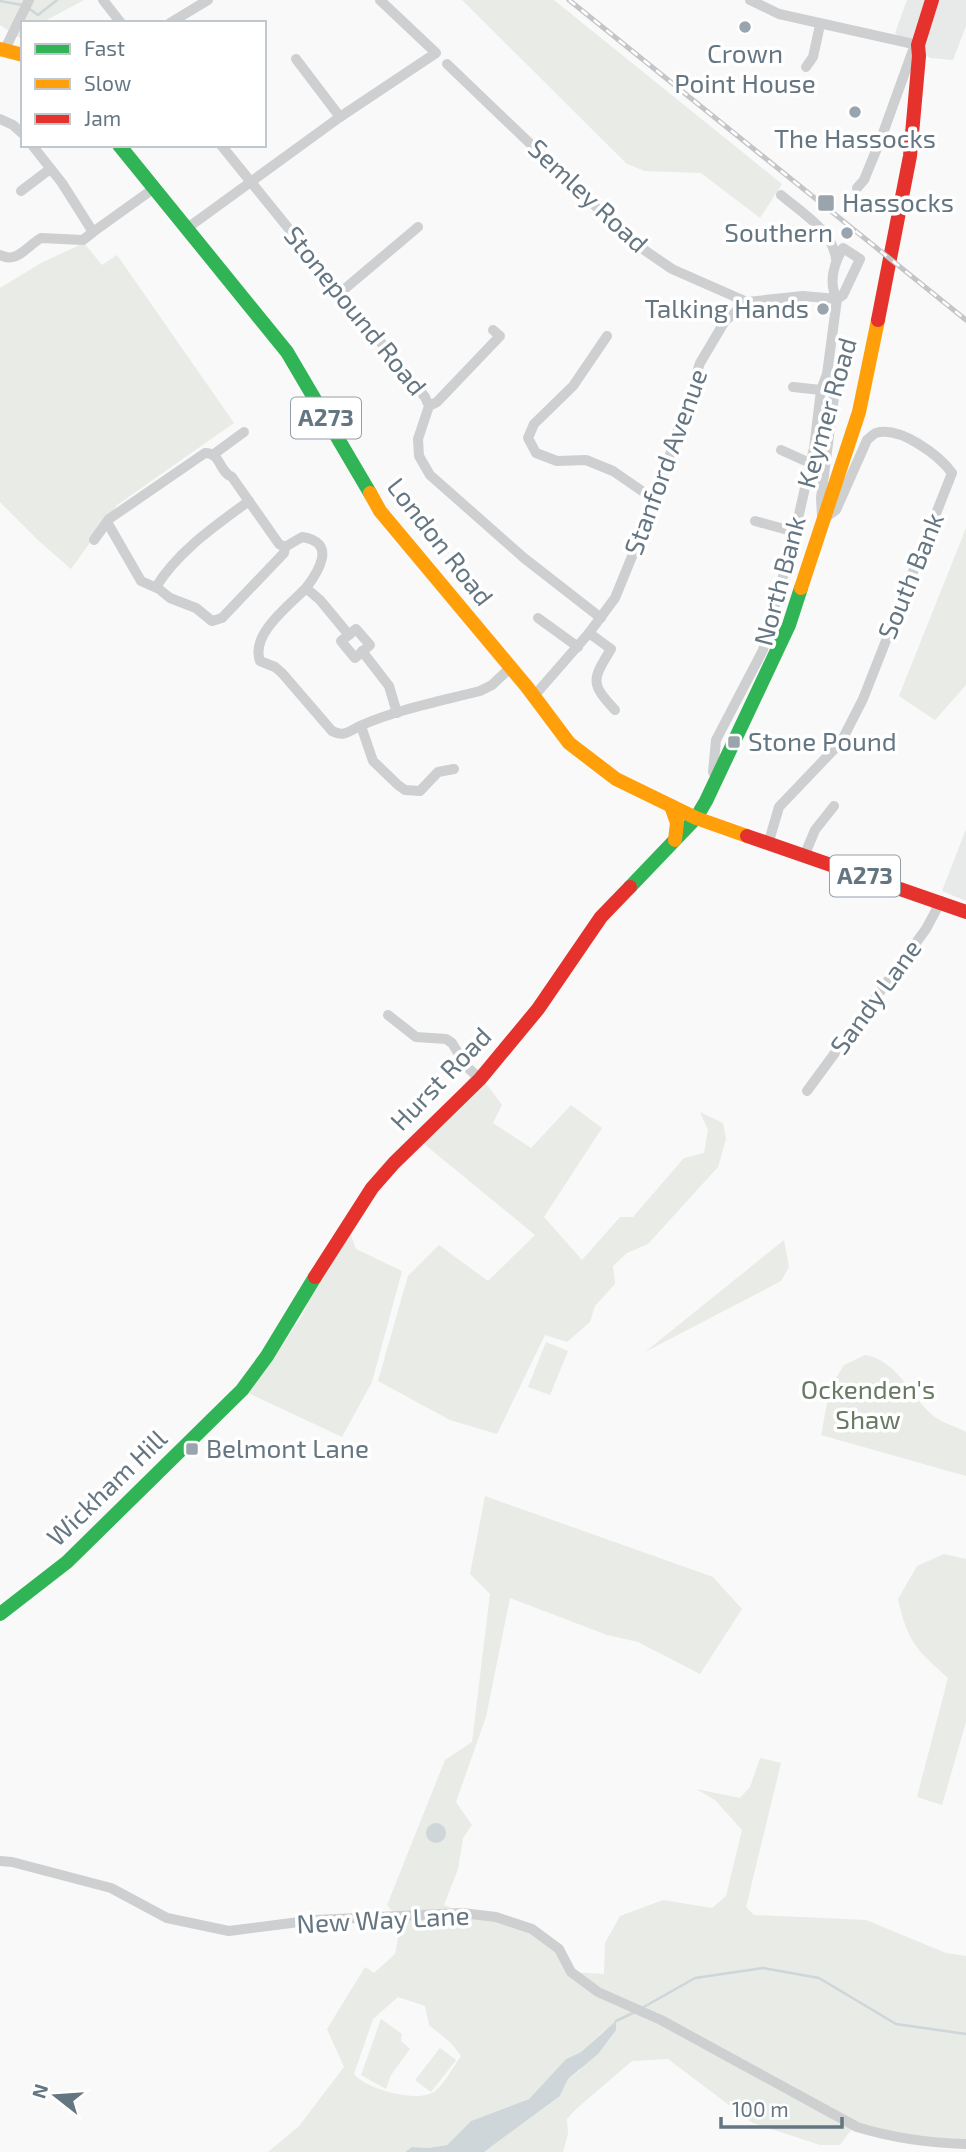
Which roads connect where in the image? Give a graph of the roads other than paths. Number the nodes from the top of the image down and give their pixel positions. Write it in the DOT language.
graph roads {
  1 [pos="29,0"];
  2 [pos="103,0"];
  3 [pos="208,0"];
  4 [pos="380,0"];
  5 [pos="750,0"];
  6 [pos="932,0"];
  7 [pos="119,21"];
  8 [pos="173,21"];
  9 [pos="820,25"];
  10 [pos="918,46"];
  11 [pos="3,49"];
  12 [pos="21,54"];
  13 [pos="296,59"];
  14 [pos="447,64"];
  15 [pos="806,66"];
  16 [pos="340,117"];
  17 [pos="0,119"];
  18 [pos="21,132"];
  19 [pos="34,147"];
  20 [pos="121,147"];
  21 [pos="223,147"];
  22 [pos="50,169"];
  23 [pos="251,181"];
  24 [pos="857,188"];
  25 [pos="153,189"];
  26 [pos="21,191"];
  27 [pos="780,195"];
  28 [pos="418,227"];
  29 [pos="186,229"];
  30 [pos="93,232"];
  31 [pos="0,255"];
  32 [pos="836,260"];
  33 [pos="341,292"];
  34 [pos="837,299"];
  35 [pos="747,302"];
  36 [pos="493,330"];
  37 [pos="607,336"];
  38 [pos="827,374"];
  39 [pos="793,387"];
  40 [pos="821,390"];
  41 [pos="429,406"];
  42 [pos="244,432"];
  43 [pos="781,450"];
  44 [pos="214,454"];
  45 [pos="810,463"];
  46 [pos="655,500"];
  47 [pos="249,501"];
  48 [pos="822,521"];
  49 [pos="107,522"];
  50 [pos="754,522"];
  51 [pos="794,533"];
  52 [pos="94,540"];
  53 [pos="285,547"];
  54 [pos="156,587"];
  55 [pos="306,588"];
  56 [pos="538,618"];
  57 [pos="601,618"];
  58 [pos="589,634"];
  59 [pos="578,647"];
  60 [pos="510,668"];
  61 [pos="534,696"];
  62 [pos="615,710"];
  63 [pos="397,713"];
  64 [pos="361,726"];
  65 [pos="454,769"];
  66 [pos="718,778"];
  67 [pos="671,806"];
  68 [pos="834,806"];
  69 [pos="696,818"];
  70 [pos="675,840"];
  71 [pos="769,841"];
  72 [pos="805,854"];
  73 [pos="941,901"];
  74 [pos="966,912"];
  75 [pos="388,1015"];
  76 [pos="480,1079"];
  77 [pos="807,1091"];
  78 [pos="242,1390"];
  79 [pos="0,1614"];
  80 [pos="0,1861"];
  81 [pos="966,2144"];
  1 -- 11 [label="street"];
  2 -- 7 [label="street"];
  3 -- 8 [label="street"];
  4 -- 16 [label="street"];
  5 -- 9 [label="street"];
  6 -- 10 [label="main road, Keymer Road"];
  9 -- 10 [label="street"];
  9 -- 15 [label="street"];
  10 -- 24 [label="street"];
  10 -- 48 [label="main road, Keymer Road"];
  11 -- 12 [label="main road"];
  13 -- 16 [label="street"];
  14 -- 35 [label="street, Semley Road"];
  16 -- 23 [label="street"];
  17 -- 18 [label="street"];
  19 -- 22 [label="street"];
  20 -- 25 [label="main road, London Road / A273"];
  21 -- 23 [label="street, Stonepound Road"];
  22 -- 26 [label="street"];
  22 -- 30 [label="street"];
  23 -- 29 [label="street"];
  23 -- 33 [label="street, Stonepound Road"];
  25 -- 29 [label="main road, London Road / A273"];
  25 -- 30 [label="street"];
  27 -- 32 [label="street"];
  28 -- 33 [label="street"];
  29 -- 60 [label="main road, London Road / A273"];
  30 -- 31 [label="street"];
  32 -- 34 [label="street"];
  32 -- 34 [label="street"];
  33 -- 41 [label="street, Stonepound Road"];
  34 -- 35 [label="street"];
  34 -- 38 [label="street"];
  35 -- 46 [label="street, Stanford Avenue"];
  36 -- 41 [label="street"];
  37 -- 46 [label="street"];
  38 -- 40 [label="street, North Bank"];
  38 -- 48 [label="street"];
  39 -- 40 [label="street"];
  40 -- 45 [label="street, North Bank"];
  41 -- 57 [label="street, Stonepound Road"];
  42 -- 44 [label="street"];
  43 -- 45 [label="street"];
  44 -- 47 [label="street"];
  44 -- 49 [label="street"];
  45 -- 51 [label="street, North Bank"];
  46 -- 57 [label="street, Stanford Avenue"];
  47 -- 53 [label="street"];
  47 -- 54 [label="street"];
  48 -- 66 [label="main road, Keymer Road"];
  48 -- 71 [label="street, South Bank"];
  49 -- 52 [label="street"];
  49 -- 54 [label="street"];
  50 -- 51 [label="street"];
  51 -- 66 [label="street, North Bank"];
  53 -- 54 [label="street"];
  53 -- 55 [label="street"];
  55 -- 63 [label="street"];
  55 -- 64 [label="street"];
  56 -- 59 [label="street"];
  57 -- 58 [label="street, Stanford Avenue"];
  58 -- 59 [label="street, Stanford Avenue"];
  58 -- 62 [label="street"];
  59 -- 61 [label="street, Stanford Avenue"];
  60 -- 61 [label="main road, London Road / A273"];
  60 -- 63 [label="street"];
  61 -- 67 [label="main road, London Road / A273"];
  63 -- 64 [label="street"];
  64 -- 65 [label="street"];
  66 -- 69 [label="main road, Keymer Road"];
  67 -- 69 [label="main road, London Road / A273"];
  67 -- 70 [label="main road"];
  68 -- 72 [label="street"];
  69 -- 70 [label="main road, Hurst Road"];
  69 -- 71 [label="main road, A273"];
  70 -- 76 [label="main road, Hurst Road"];
  71 -- 72 [label="main road, A273"];
  72 -- 73 [label="main road, A273"];
  73 -- 74 [label="main road, A273"];
  73 -- 77 [label="street, Sandy Lane"];
  75 -- 76 [label="street"];
  76 -- 78 [label="main road, Hurst Road"];
  78 -- 79 [label="main road, Wickham Hill"];
  80 -- 81 [label="street, New Way Lane"];
}
